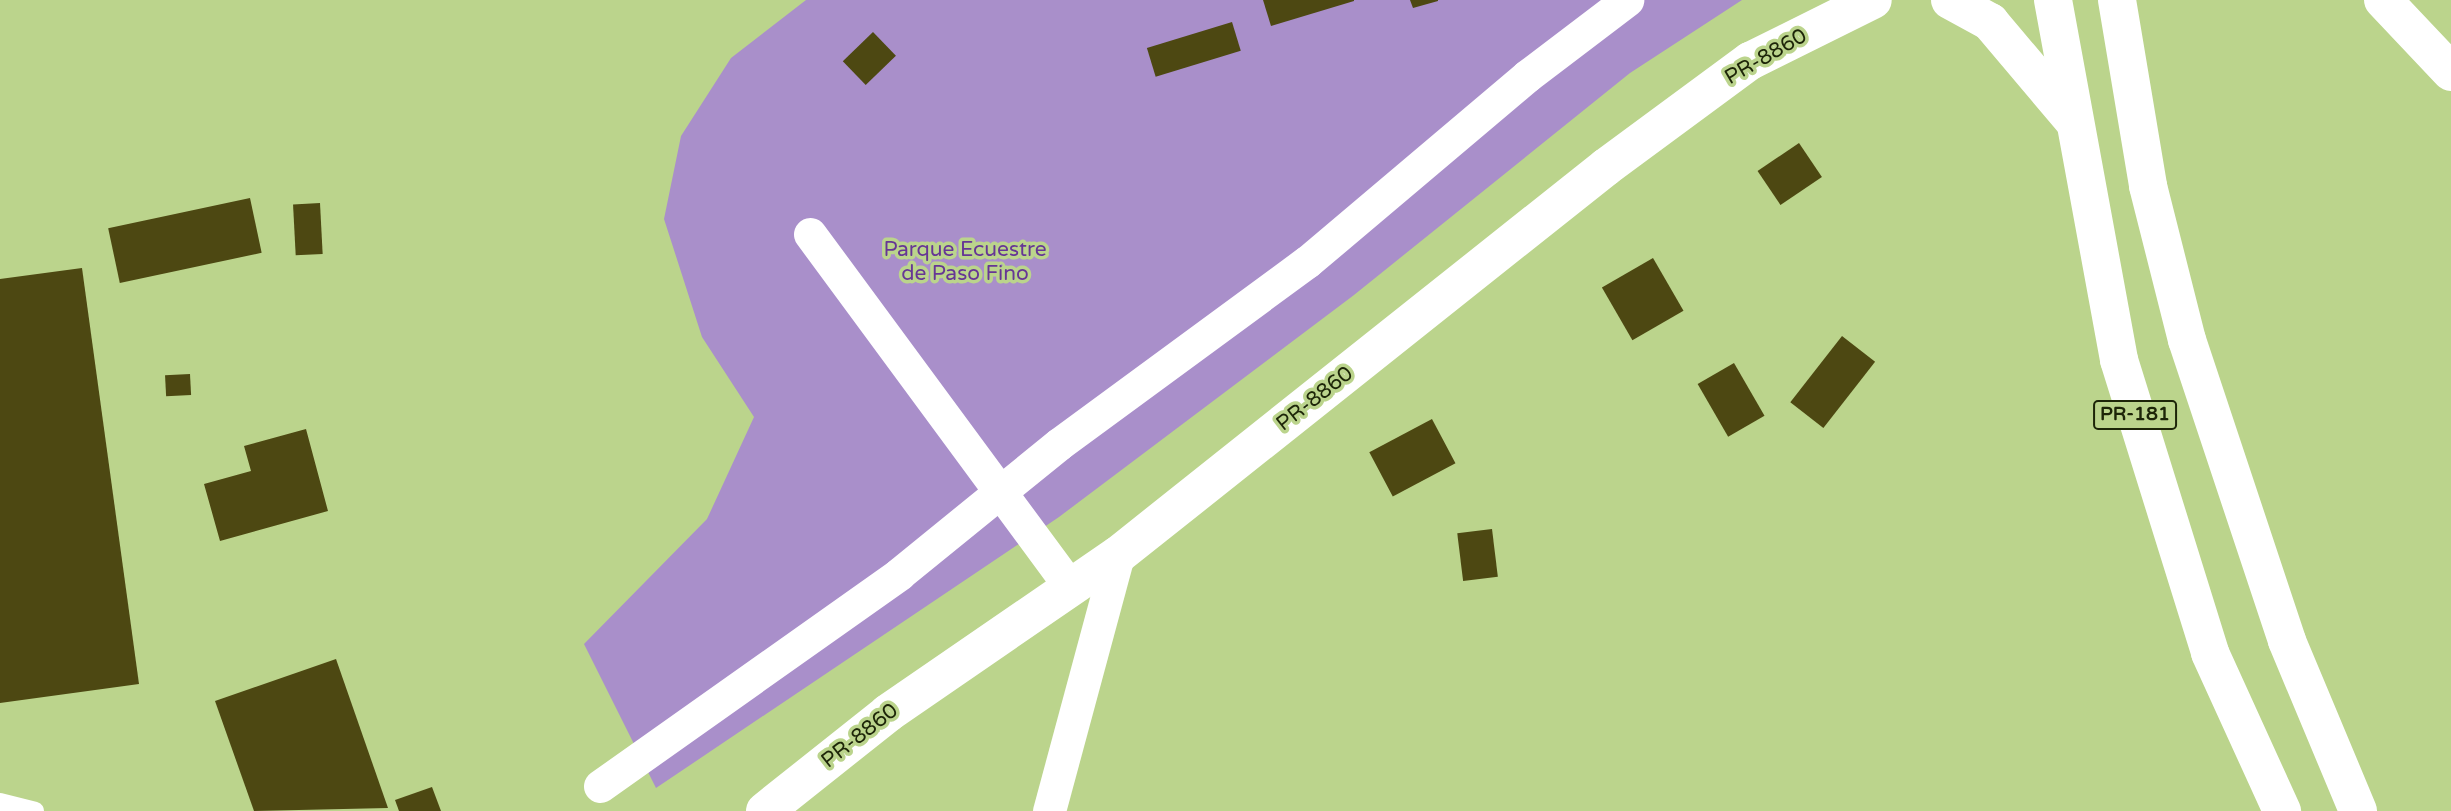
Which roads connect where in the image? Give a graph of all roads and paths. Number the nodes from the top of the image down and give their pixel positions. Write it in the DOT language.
graph roads {
  1 [pos="1627,0"];
  2 [pos="1873,0"];
  3 [pos="1950,0"];
  4 [pos="2053,0"];
  5 [pos="2117,0"];
  6 [pos="2140,0"];
  7 [pos="2383,0"];
  8 [pos="2124,42"];
  9 [pos="2451,72"];
  10 [pos="2073,121"];
  11 [pos="810,234"];
  12 [pos="1002,495"];
  13 [pos="1118,555"];
  14 [pos="1071,588"];
  15 [pos="600,786"];
  16 [pos="0,802"];
  17 [pos="35,811"];
  18 [pos="765,811"];
  19 [pos="1049,811"];
  20 [pos="2282,811"];
  21 [pos="2358,811"];
  1 -- 12 [label="street"];
  2 -- 13 [label="main road, PR-8860 / PR-8860"];
  3 -- 10 [label="main road"];
  4 -- 10 [label="main road, PR-181"];
  5 -- 8 [label="main road, PR-181"];
  6 -- 8 [label="main road"];
  7 -- 9 [label="main road"];
  8 -- 21 [label="main road, PR-181"];
  10 -- 20 [label="main road, PR-181"];
  11 -- 12 [label="street"];
  12 -- 14 [label="street"];
  12 -- 15 [label="street"];
  13 -- 14 [label="main road, PR-8860 / PR-8860"];
  13 -- 19 [label="street"];
  14 -- 18 [label="main road, PR-8860 / PR-8860"];
  16 -- 17 [label="lane"];
}
